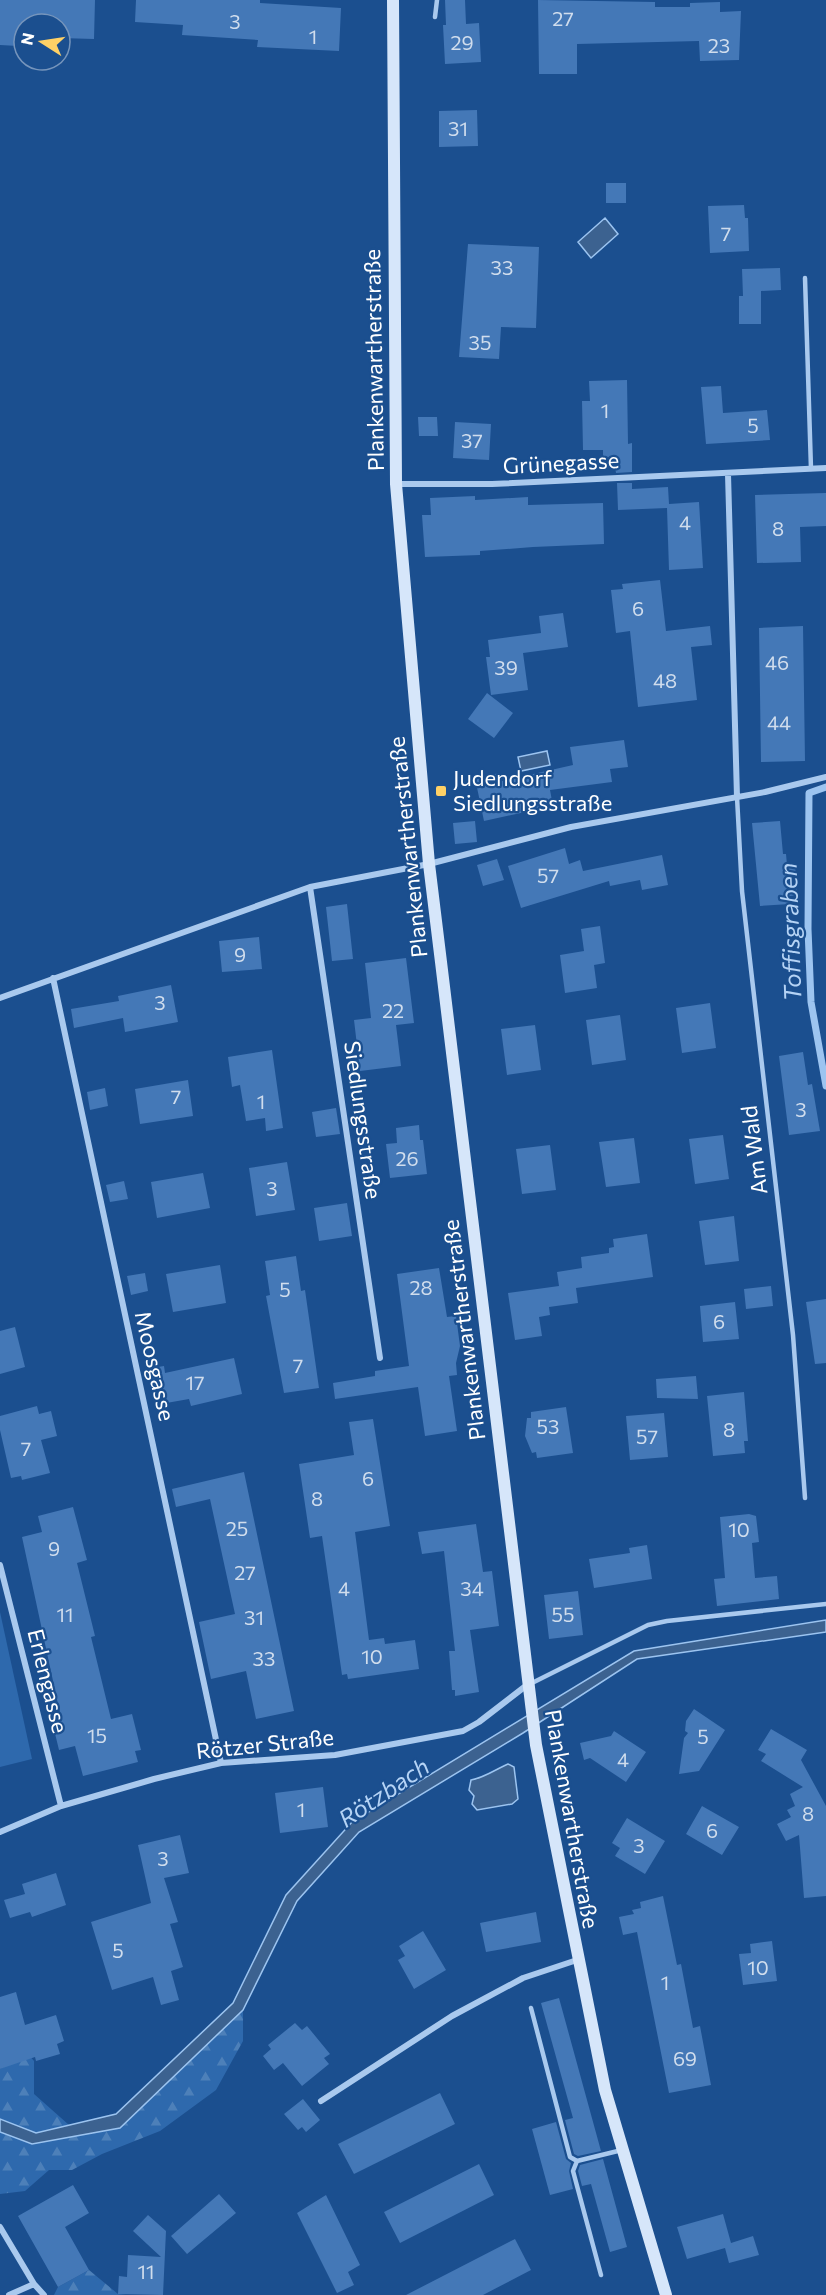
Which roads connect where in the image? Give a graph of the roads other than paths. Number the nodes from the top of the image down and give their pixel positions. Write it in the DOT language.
graph roads {
  1 [pos="393,0"];
  2 [pos="437,0"];
  3 [pos="435,17"];
  4 [pos="805,278"];
  5 [pos="826,468"];
  6 [pos="811,469"];
  7 [pos="728,474"];
  8 [pos="396,484"];
  9 [pos="826,777"];
  10 [pos="737,797"];
  11 [pos="429,864"];
  12 [pos="310,887"];
  13 [pos="53,978"];
  14 [pos="0,998"];
  15 [pos="380,1358"];
  16 [pos="806,1498"];
  17 [pos="0,1565"];
  18 [pos="1,1575"];
  19 [pos="826,1604"];
  20 [pos="527,1685"];
  21 [pos="221,1763"];
  22 [pos="61,1806"];
  23 [pos="0,1832"];
  24 [pos="577,1960"];
  25 [pos="531,2008"];
  26 [pos="321,2101"];
  27 [pos="622,2150"];
  28 [pos="577,2161"];
  29 [pos="0,2227"];
  30 [pos="602,2275"];
  31 [pos="34,2284"];
  32 [pos="9,2295"];
  33 [pos="44,2295"];
  34 [pos="666,2295"];
  1 -- 8 [label="main road, Plankenwartherstraße"];
  2 -- 3 [label="lane"];
  4 -- 6 [label="lane"];
  5 -- 6 [label="street, Grünegasse"];
  6 -- 7 [label="street, Grünegasse"];
  7 -- 8 [label="street, Grünegasse"];
  7 -- 10 [label="street"];
  8 -- 11 [label="main road, Plankenwartherstraße"];
  9 -- 10 [label="street"];
  10 -- 11 [label="street"];
  10 -- 16 [label="lane, Am Wald"];
  11 -- 12 [label="street"];
  11 -- 20 [label="main road, Plankenwartherstraße"];
  12 -- 13 [label="street"];
  12 -- 15 [label="street, Siedlungsstraße"];
  13 -- 14 [label="street"];
  13 -- 21 [label="street, Moosgasse"];
  17 -- 18 [label="street, Erlengasse"];
  18 -- 22 [label="street, Erlengasse"];
  19 -- 20 [label="lane, Plankenwartherstraße"];
  20 -- 21 [label="street, Rötzer Straße"];
  20 -- 24 [label="main road, Plankenwartherstraße"];
  21 -- 22 [label="street, Rötzer Straße"];
  22 -- 23 [label="street, Rötzer Straße"];
  24 -- 26 [label="street, Plankenwartherstraße"];
  24 -- 27 [label="main road, Plankenwartherstraße"];
  25 -- 28 [label="lane"];
  27 -- 28 [label="lane"];
  27 -- 34 [label="main road, Plankenwartherstraße"];
  28 -- 30 [label="lane"];
  29 -- 31 [label="street"];
  31 -- 32 [label="street"];
  31 -- 33 [label="street"];
}
